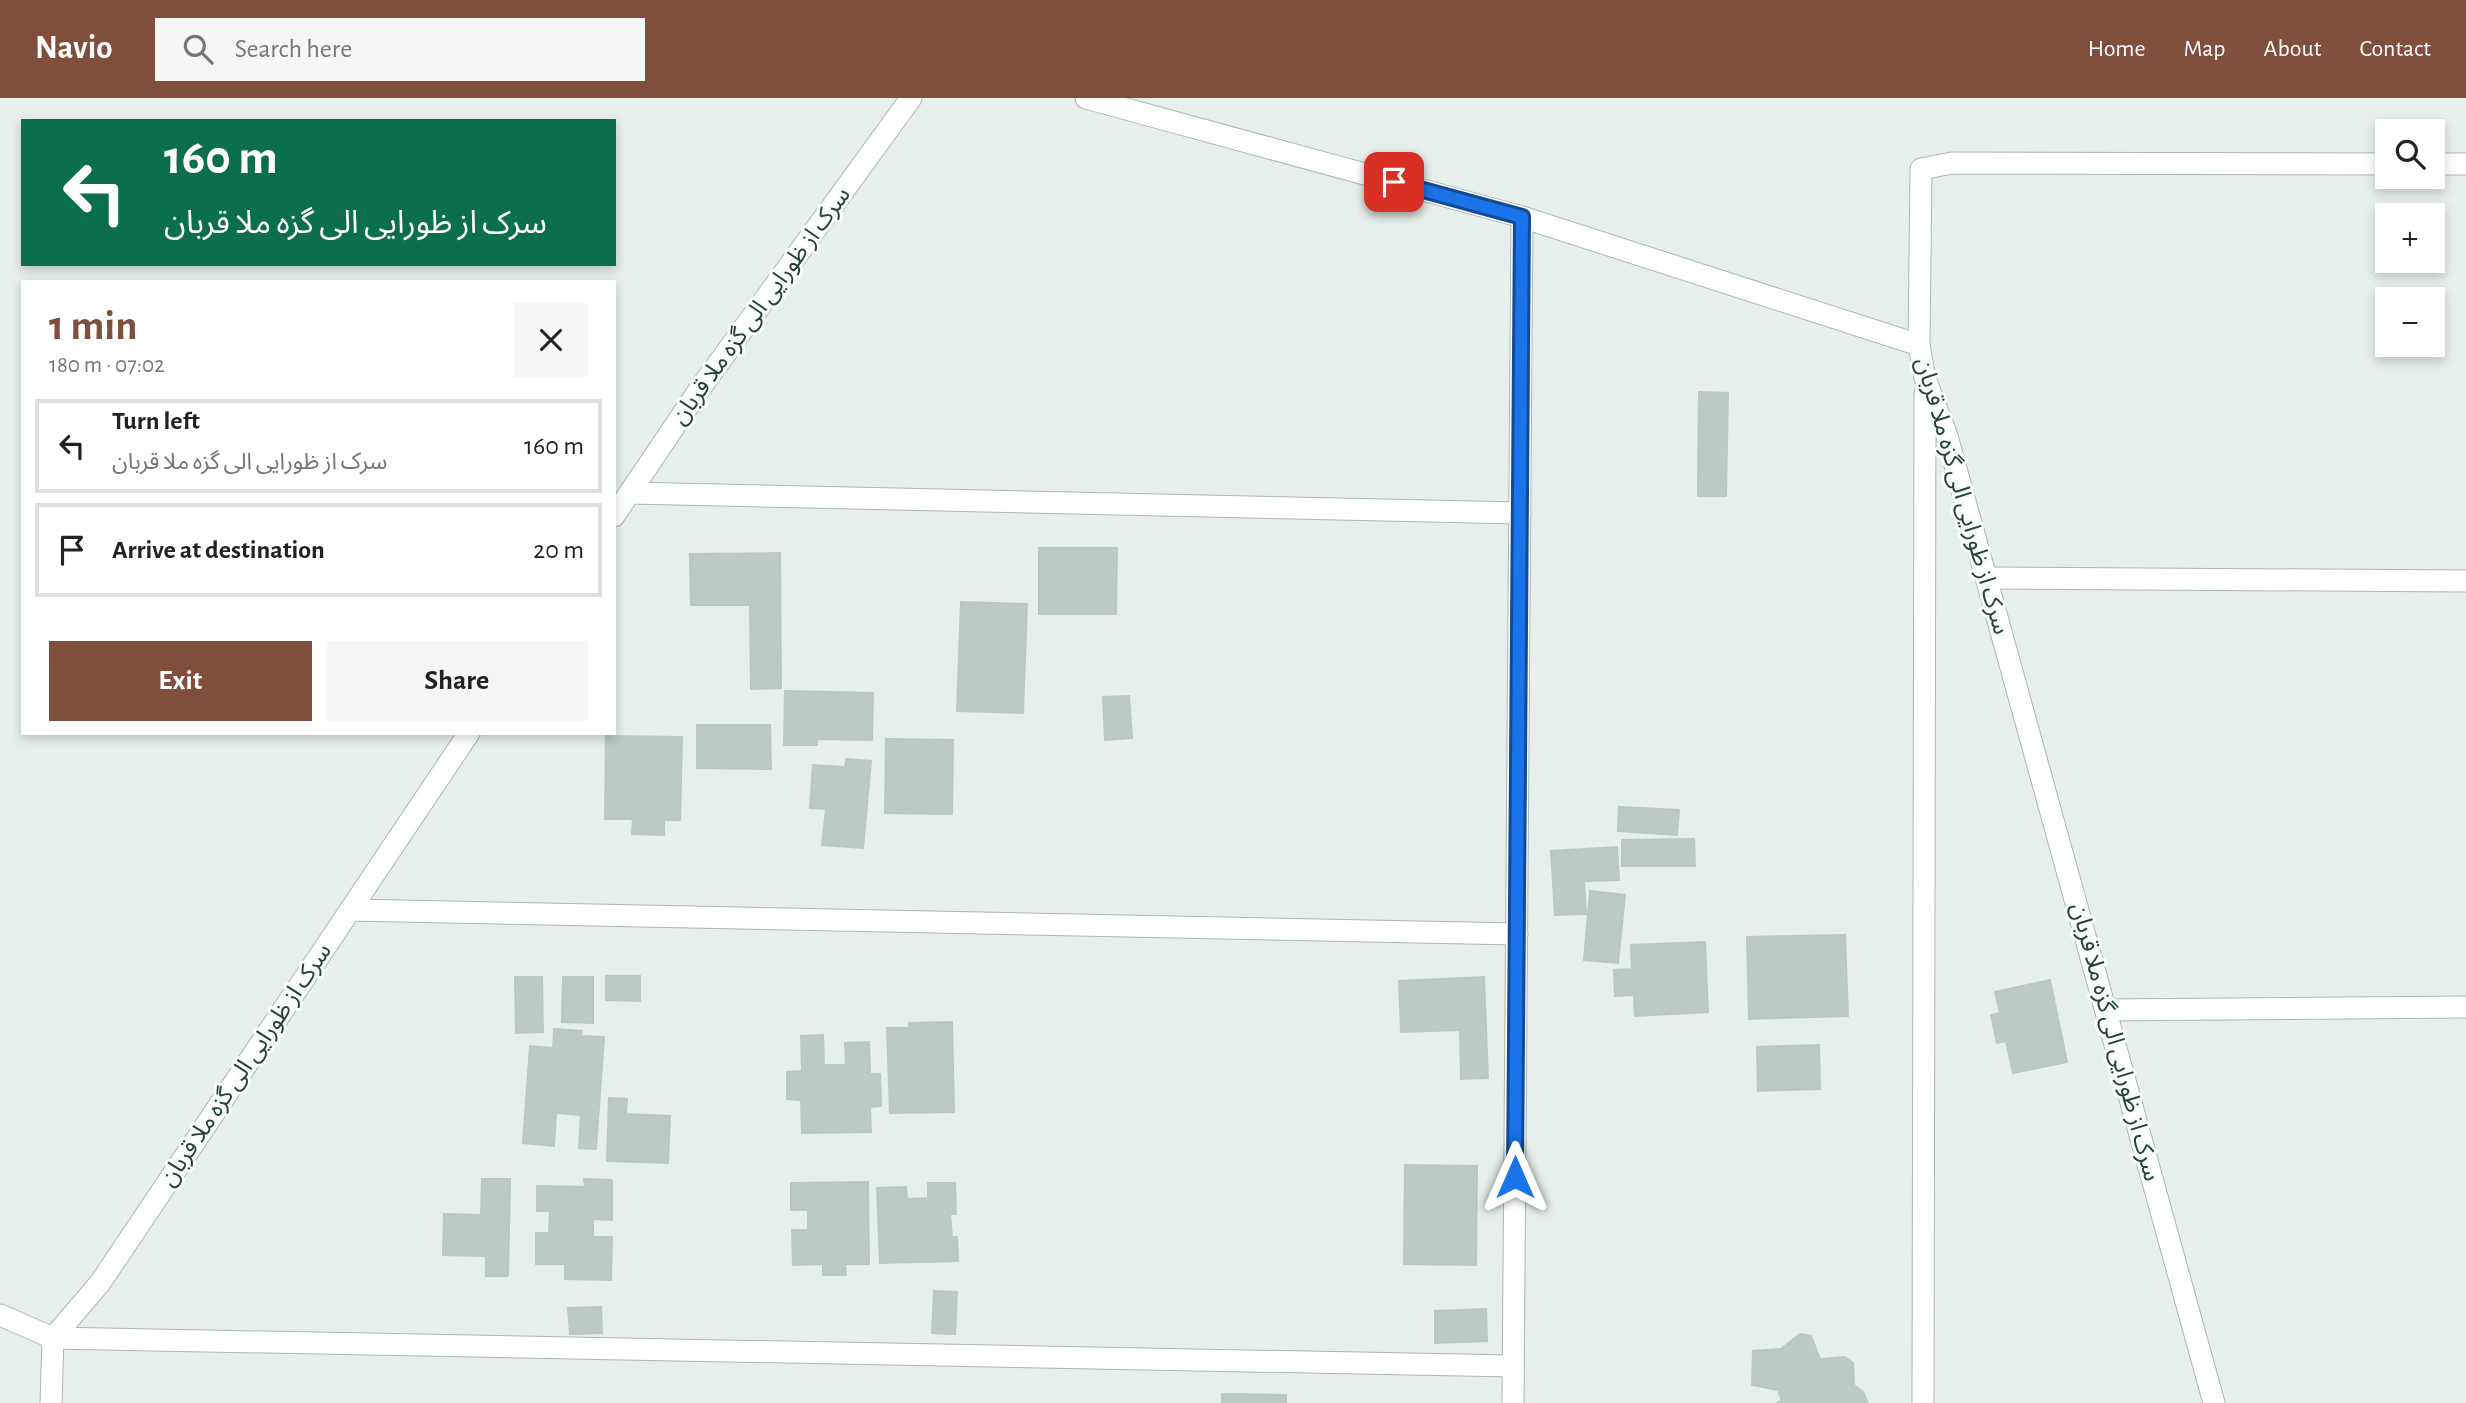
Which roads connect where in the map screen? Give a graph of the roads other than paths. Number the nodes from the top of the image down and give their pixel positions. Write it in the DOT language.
graph roads {
  1 [pos="911,98"];
  2 [pos="1087,98"];
  3 [pos="2375,164"];
  4 [pos="2445,164"];
  5 [pos="2466,164"];
  6 [pos="1522,217"];
  7 [pos="1919,345"];
  8 [pos="1925,378"];
  9 [pos="630,493"];
  10 [pos="616,513"];
  11 [pos="1520,513"];
  12 [pos="1987,578"];
  13 [pos="2466,581"];
  14 [pos="468,735"];
  15 [pos="350,910"];
  16 [pos="1517,934"];
  17 [pos="2466,1007"];
  18 [pos="2106,1010"];
  19 [pos="0,1315"];
  20 [pos="52,1338"];
  21 [pos="1513,1366"];
  22 [pos="51,1403"];
  23 [pos="1513,1403"];
  24 [pos="1923,1403"];
  25 [pos="2214,1403"];
  1 -- 9 [label="street, سرک از ظورایی الی گزه ملا قربان"];
  2 -- 6 [label="street, سرک از ظورایی الی گزه ملا قربان"];
  3 -- 7 [label="street"];
  4 -- 5 [label="street"];
  6 -- 7 [label="street, سرک از ظورایی الی گزه ملا قربان"];
  6 -- 11 [label="street"];
  7 -- 8 [label="street, سرک از ظورایی الی گزه ملا قربان"];
  8 -- 12 [label="street, سرک از ظورایی الی گزه ملا قربان"];
  8 -- 24 [label="street"];
  9 -- 10 [label="street, سرک از ظورایی الی گزه ملا قربان"];
  9 -- 11 [label="street"];
  11 -- 16 [label="street"];
  12 -- 13 [label="street"];
  12 -- 18 [label="street, سرک از ظورایی الی گزه ملا قربان"];
  14 -- 15 [label="street, سرک از ظورایی الی گزه ملا قربان"];
  15 -- 16 [label="street"];
  15 -- 20 [label="street, سرک از ظورایی الی گزه ملا قربان"];
  16 -- 21 [label="street"];
  17 -- 18 [label="street"];
  18 -- 25 [label="street, سرک از ظورایی الی گزه ملا قربان"];
  19 -- 20 [label="street"];
  20 -- 21 [label="street"];
  20 -- 22 [label="street"];
  21 -- 23 [label="street"];
}
